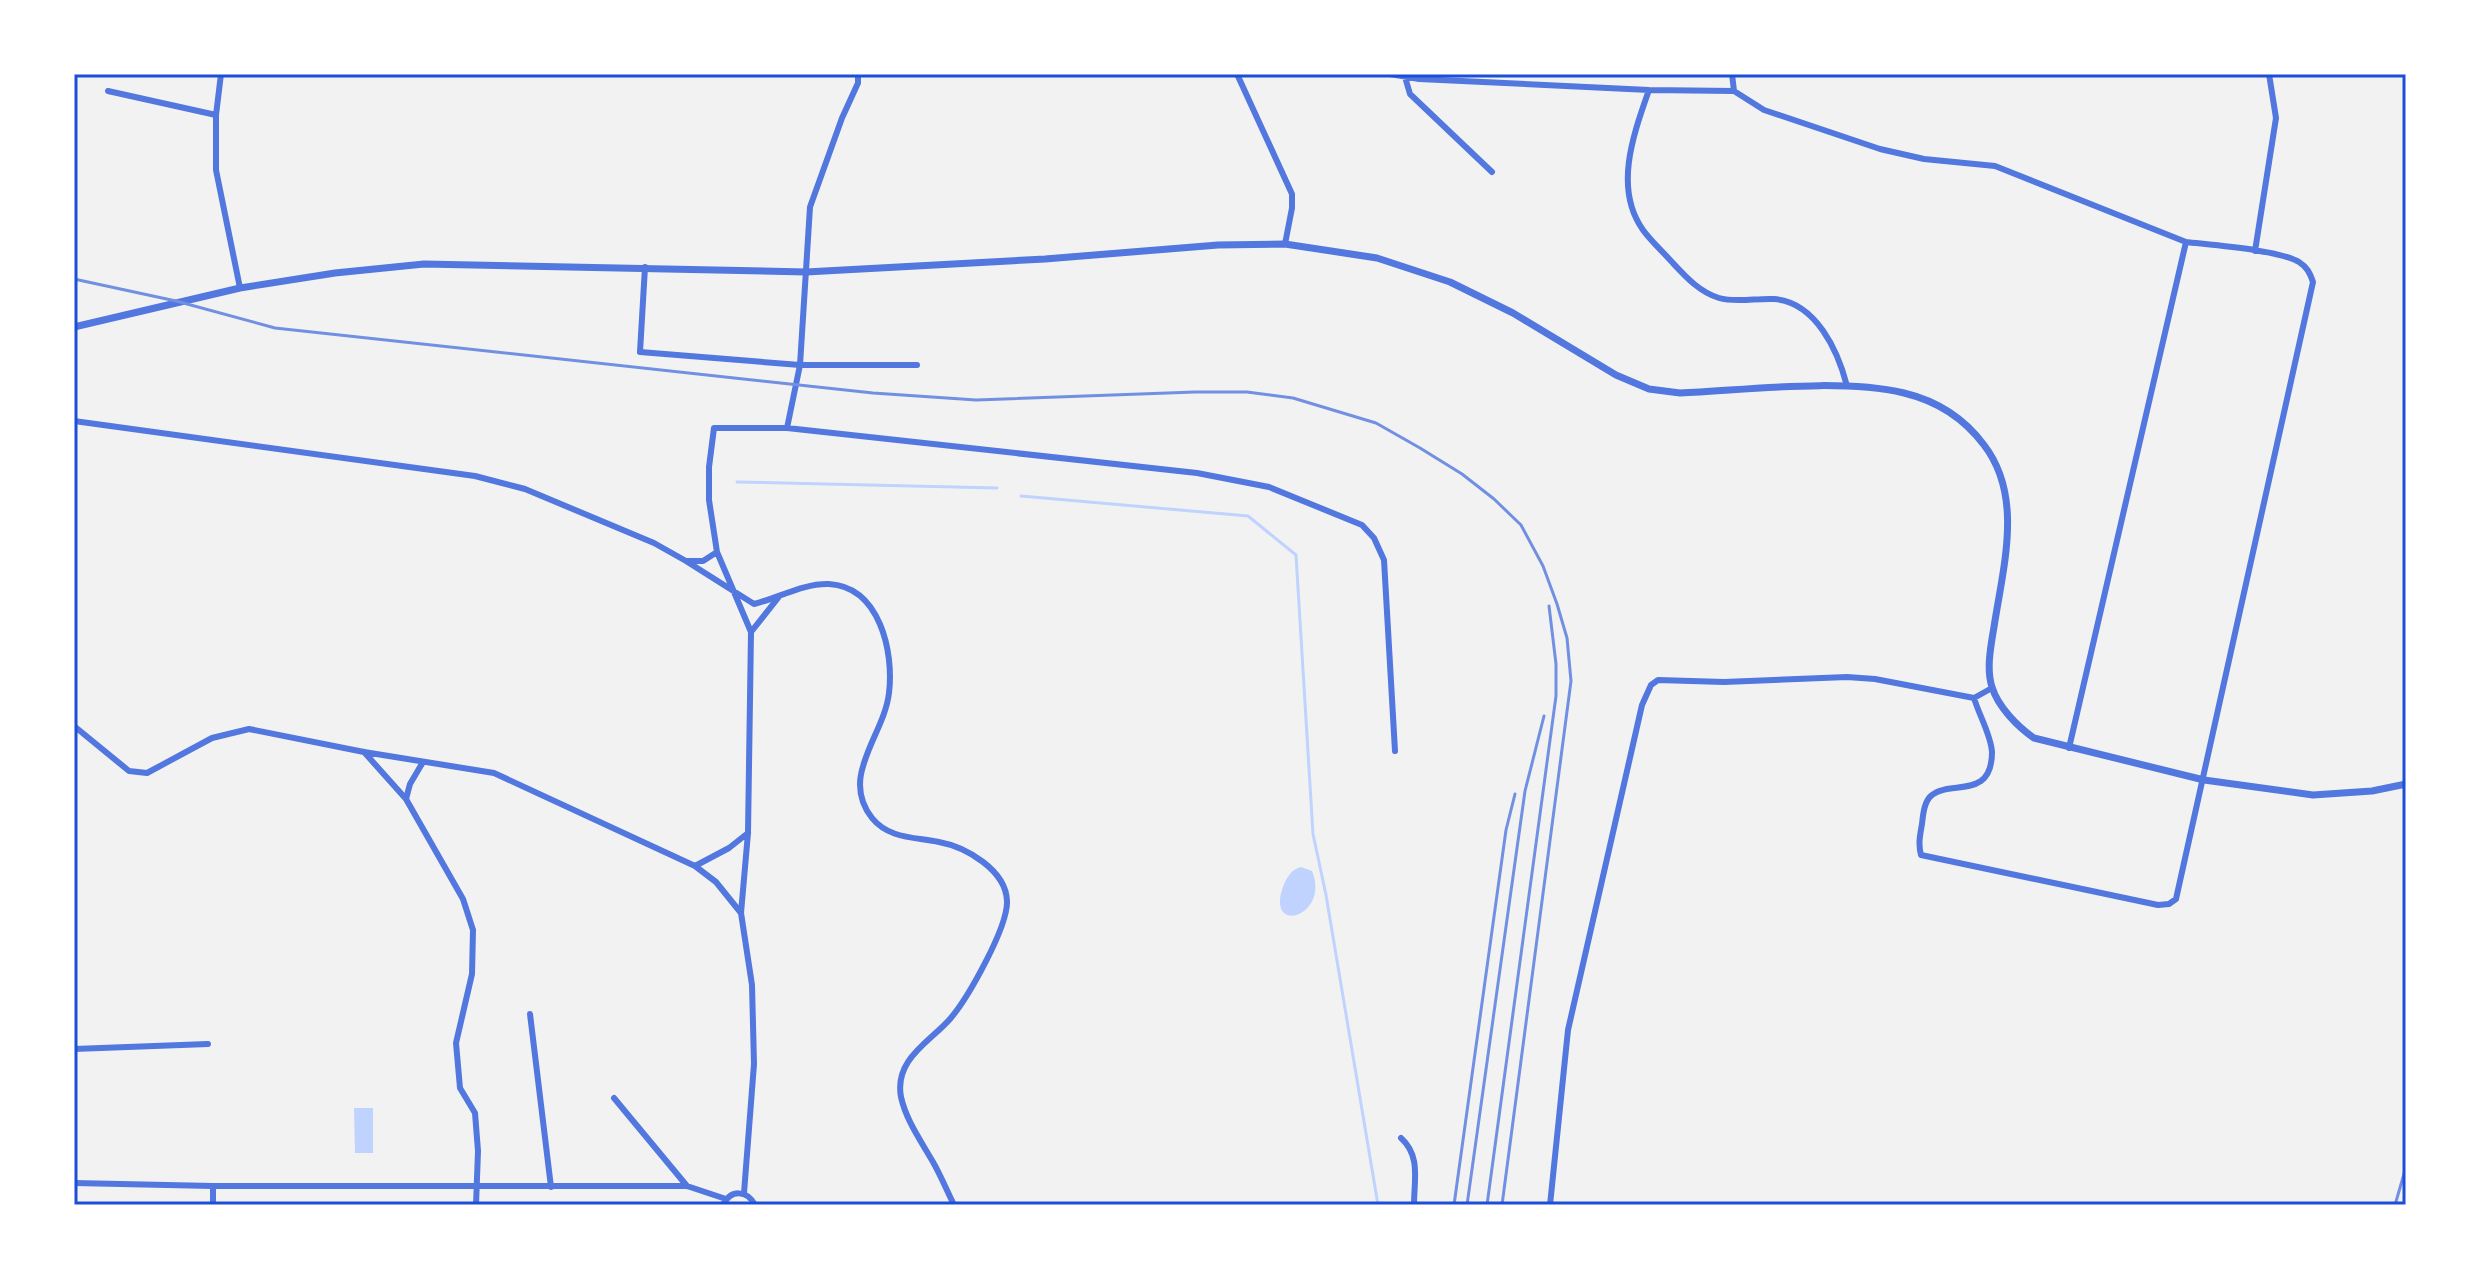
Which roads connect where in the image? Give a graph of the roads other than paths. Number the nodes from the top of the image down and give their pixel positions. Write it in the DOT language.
graph roads {
  1 [pos="221,74"];
  2 [pos="858,74"];
  3 [pos="1237,74"];
  4 [pos="1732,74"];
  5 [pos="2269,74"];
  6 [pos="1393,75"];
  7 [pos="1405,77"];
  8 [pos="1649,90"];
  9 [pos="108,91"];
  10 [pos="1734,91"];
  11 [pos="216,115"];
  12 [pos="1492,172"];
  13 [pos="2186,242"];
  14 [pos="1285,244"];
  15 [pos="2255,251"];
  16 [pos="645,267"];
  17 [pos="806,272"];
  18 [pos="240,288"];
  19 [pos="74,327"];
  20 [pos="800,365"];
  21 [pos="917,365"];
  22 [pos="1847,386"];
  23 [pos="74,421"];
  24 [pos="787,428"];
  25 [pos="717,552"];
  26 [pos="686,561"];
  27 [pos="735,592"];
  28 [pos="778,598"];
  29 [pos="751,632"];
  30 [pos="1992,688"];
  31 [pos="1974,698"];
  32 [pos="74,726"];
  33 [pos="2069,748"];
  34 [pos="1395,751"];
  35 [pos="364,752"];
  36 [pos="423,762"];
  37 [pos="2204,780"];
  38 [pos="2406,784"];
  39 [pos="406,799"];
  40 [pos="748,833"];
  41 [pos="695,866"];
  42 [pos="741,913"];
  43 [pos="530,1014"];
  44 [pos="208,1044"];
  45 [pos="74,1049"];
  46 [pos="614,1098"];
  47 [pos="1401,1138"];
  48 [pos="74,1183"];
  49 [pos="213,1186"];
  50 [pos="477,1186"];
  51 [pos="687,1186"];
  52 [pos="551,1187"];
  53 [pos="744,1193"];
  54 [pos="724,1202"];
  55 [pos="213,1205"];
  56 [pos="476,1205"];
  57 [pos="755,1205"];
  58 [pos="954,1205"];
  59 [pos="1414,1205"];
  60 [pos="1550,1205"];
  1 -- 11 [label="street"];
  2 -- 17 [label="street"];
  3 -- 14 [label="street"];
  4 -- 10 [label="street"];
  5 -- 15 [label="street"];
  6 -- 7 [label="street"];
  7 -- 8 [label="street"];
  7 -- 12 [label="street"];
  8 -- 10 [label="street"];
  8 -- 22 [label="street"];
  9 -- 11 [label="street"];
  10 -- 13 [label="street"];
  11 -- 18 [label="street"];
  13 -- 15 [label="street"];
  13 -- 33 [label="street"];
  14 -- 17 [label="street"];
  14 -- 22 [label="street"];
  15 -- 37 [label="street"];
  16 -- 17 [label="street"];
  16 -- 18 [label="street"];
  16 -- 20 [label="street"];
  17 -- 20 [label="street"];
  18 -- 19 [label="street"];
  20 -- 21 [label="street"];
  20 -- 24 [label="street"];
  22 -- 30 [label="street"];
  23 -- 26 [label="street"];
  24 -- 25 [label="street"];
  24 -- 34 [label="street"];
  25 -- 26 [label="street"];
  25 -- 27 [label="street"];
  26 -- 27 [label="street"];
  27 -- 28 [label="street"];
  27 -- 29 [label="street"];
  28 -- 29 [label="street"];
  28 -- 58 [label="street"];
  29 -- 40 [label="street"];
  30 -- 31 [label="street"];
  30 -- 33 [label="street"];
  31 -- 37 [label="street"];
  31 -- 60 [label="street"];
  32 -- 35 [label="street"];
  33 -- 37 [label="street"];
  35 -- 36 [label="street"];
  35 -- 39 [label="street"];
  36 -- 39 [label="street"];
  36 -- 41 [label="street"];
  37 -- 38 [label="street"];
  39 -- 50 [label="street"];
  40 -- 41 [label="street"];
  40 -- 42 [label="street"];
  41 -- 42 [label="street"];
  42 -- 53 [label="street"];
  43 -- 52 [label="street"];
  44 -- 45 [label="street"];
  46 -- 51 [label="street"];
  47 -- 59 [label="street"];
  48 -- 49 [label="street"];
  49 -- 50 [label="street"];
  49 -- 55 [label="street"];
  50 -- 52 [label="street"];
  50 -- 56 [label="street"];
  51 -- 52 [label="street"];
  51 -- 54 [label="street"];
  53 -- 54 [label="street"];
  53 -- 57 [label="street"];
}
